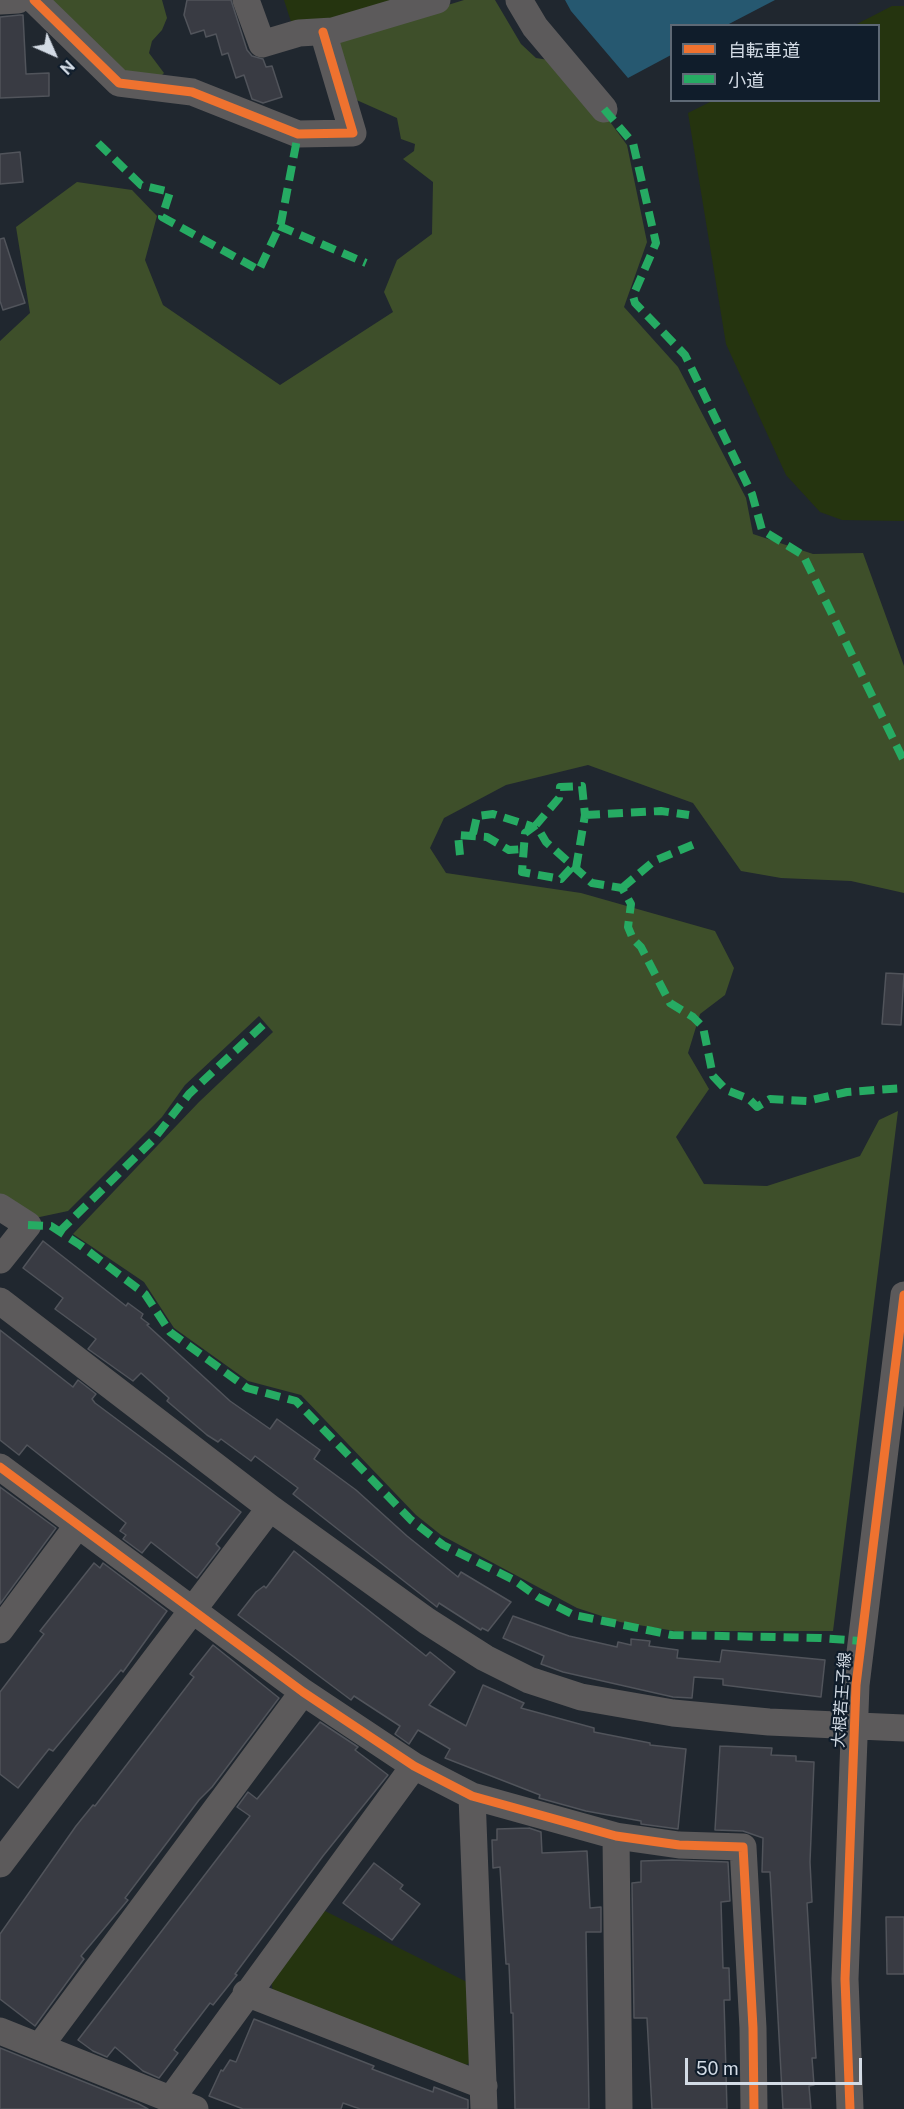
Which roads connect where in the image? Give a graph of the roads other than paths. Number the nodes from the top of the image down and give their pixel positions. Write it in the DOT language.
graph roads {
  1 [pos="18,0"];
  2 [pos="34,0"];
  3 [pos="246,0"];
  4 [pos="437,0"];
  5 [pos="519,0"];
  6 [pos="0,2"];
  7 [pos="323,32"];
  8 [pos="604,109"];
  9 [pos="0,1207"];
  10 [pos="0,1260"];
  11 [pos="904,1295"];
  12 [pos="0,1301"];
  13 [pos="896,1409"];
  14 [pos="0,1467"];
  15 [pos="270,1508"];
  16 [pos="78,1525"];
  17 [pos="194,1609"];
  18 [pos="0,1630"];
  19 [pos="303,1692"];
  20 [pos="854,1726"];
  21 [pos="904,1728"];
  22 [pos="414,1766"];
  23 [pos="472,1796"];
  24 [pos="616,1836"];
  25 [pos="0,1864"];
  26 [pos="246,1993"];
  27 [pos="0,2031"];
  28 [pos="40,2046"];
  29 [pos="484,2097"];
  30 [pos="183,2104"];
  31 [pos="619,2109"];
  32 [pos="754,2109"];
  33 [pos="850,2109"];
  1 -- 6 [label="street"];
  2 -- 7 [label="street"];
  3 -- 7 [label="street"];
  4 -- 7 [label="street"];
  5 -- 8 [label="street"];
  9 -- 10 [label="street"];
  11 -- 13 [label="street, 大根若王子線"];
  12 -- 15 [label="street"];
  13 -- 20 [label="street, 大根若王子線"];
  14 -- 16 [label="street"];
  15 -- 17 [label="street"];
  15 -- 20 [label="street"];
  16 -- 17 [label="street"];
  16 -- 18 [label="street"];
  17 -- 19 [label="street"];
  17 -- 25 [label="street"];
  19 -- 22 [label="street"];
  19 -- 28 [label="street"];
  20 -- 21 [label="street"];
  20 -- 33 [label="street, 大根若王子線"];
  22 -- 23 [label="street"];
  22 -- 26 [label="street"];
  23 -- 24 [label="street"];
  23 -- 29 [label="street"];
  24 -- 31 [label="street"];
  24 -- 32 [label="street"];
  26 -- 29 [label="street"];
  26 -- 30 [label="street"];
  27 -- 28 [label="street"];
  28 -- 30 [label="street"];
}
